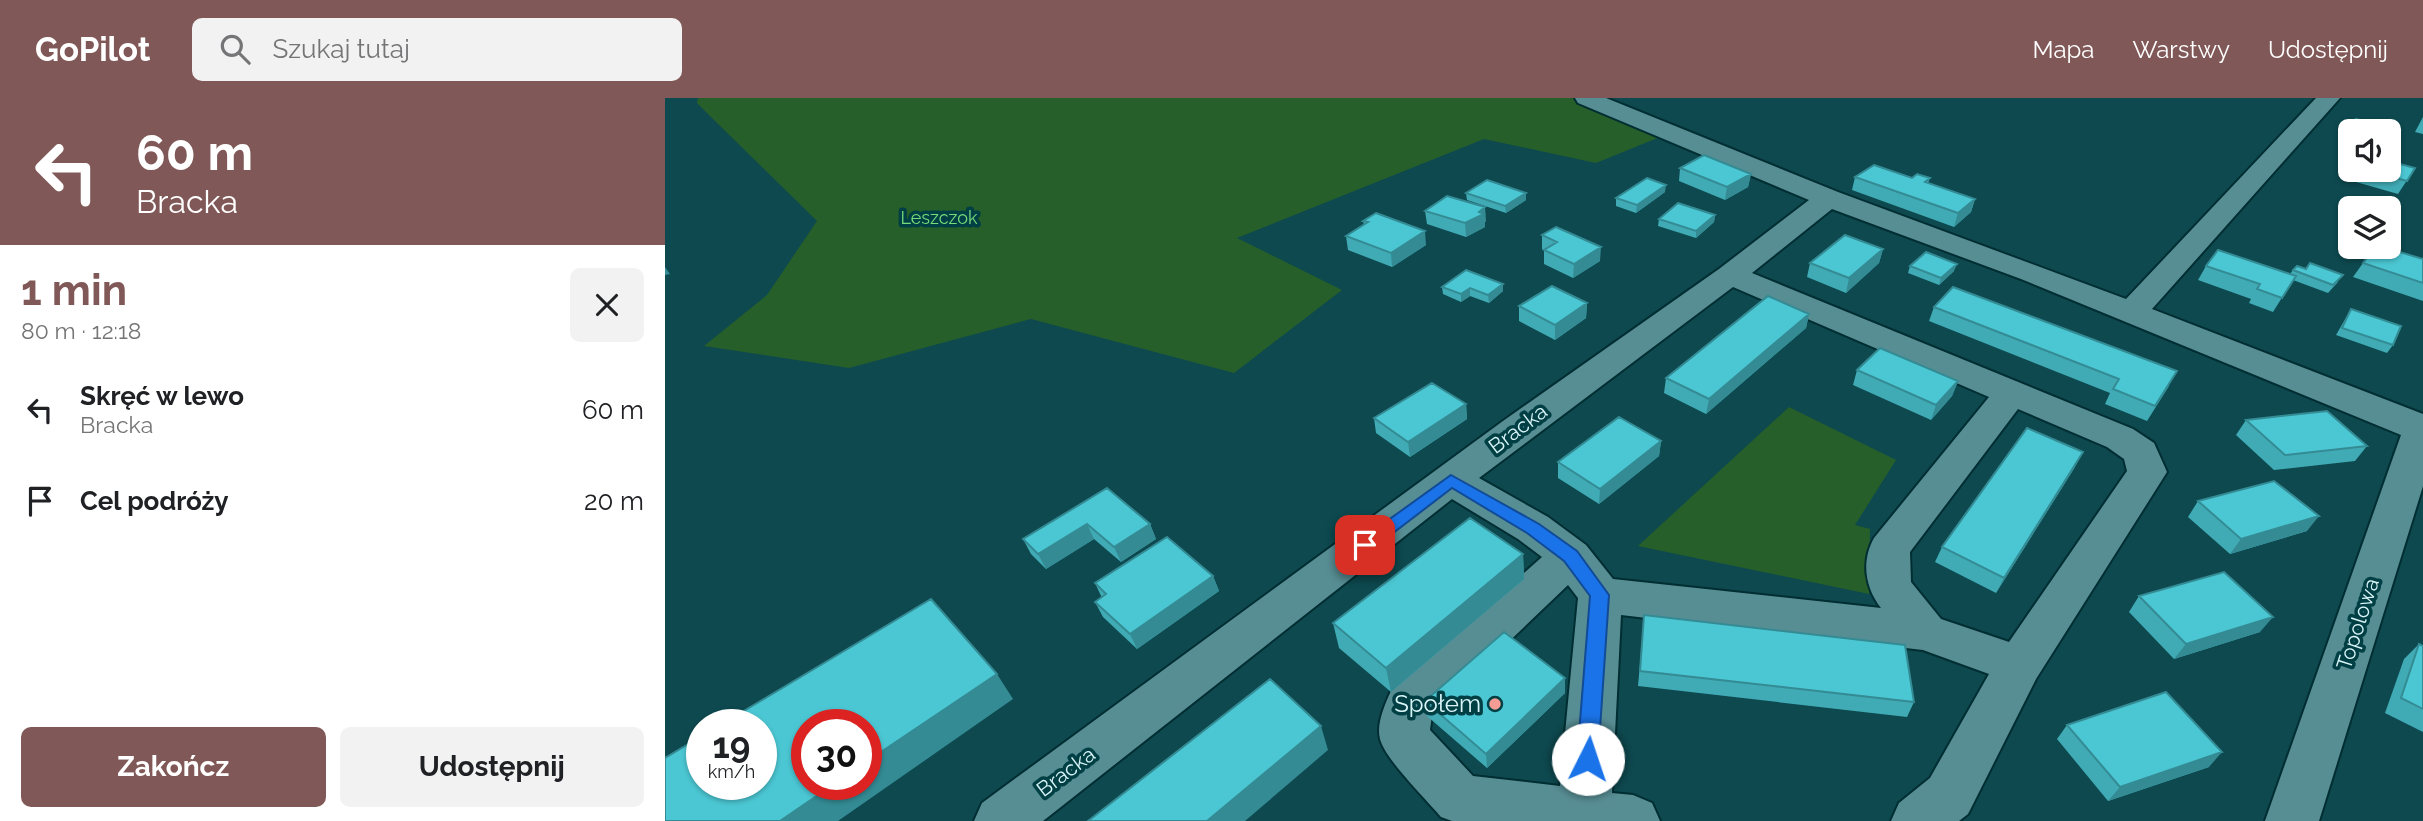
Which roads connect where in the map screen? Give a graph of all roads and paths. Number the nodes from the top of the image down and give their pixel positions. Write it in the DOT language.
graph roads {
  1 [pos="1586,98"];
  2 [pos="2329,98"];
  3 [pos="1828,198"];
  4 [pos="1730,275"];
  5 [pos="2132,312"];
  6 [pos="2011,393"];
  7 [pos="2423,428"];
  8 [pos="1451,480"];
  9 [pos="1571,556"];
  10 [pos="1599,595"];
  11 [pos="1924,632"];
  12 [pos="2019,665"];
  13 [pos="1584,814"];
  14 [pos="1002,821"];
  15 [pos="1633,821"];
  16 [pos="1918,821"];
  17 [pos="2292,821"];
  1 -- 3 [label="street"];
  2 -- 5 [label="street"];
  3 -- 4 [label="street, Bracka"];
  3 -- 5 [label="street"];
  4 -- 6 [label="street"];
  4 -- 8 [label="street, Bracka"];
  5 -- 7 [label="street"];
  6 -- 11 [label="street"];
  6 -- 12 [label="street"];
  7 -- 17 [label="street, Topolowa"];
  8 -- 9 [label="street"];
  8 -- 14 [label="street, Bracka"];
  9 -- 10 [label="street"];
  9 -- 13 [label="street"];
  10 -- 11 [label="street"];
  10 -- 13 [label="street"];
  11 -- 12 [label="street"];
  12 -- 16 [label="street"];
  13 -- 15 [label="street"];
}
